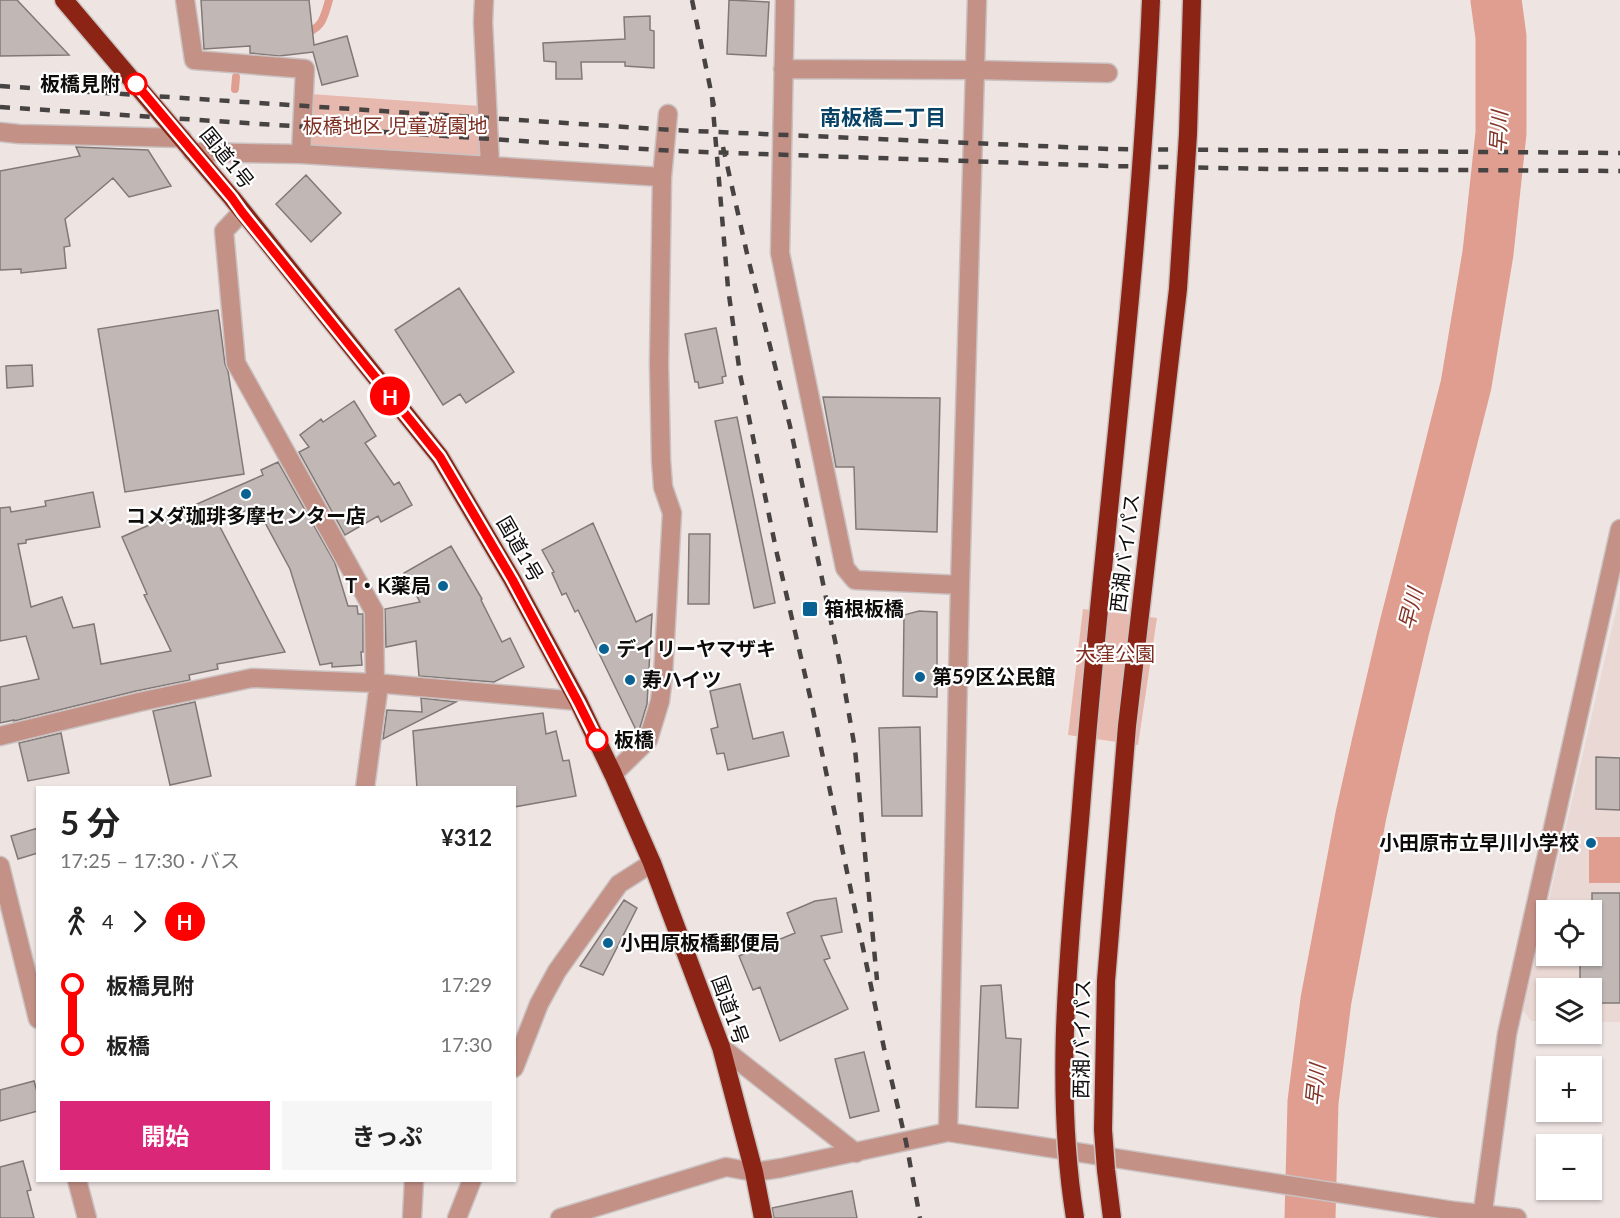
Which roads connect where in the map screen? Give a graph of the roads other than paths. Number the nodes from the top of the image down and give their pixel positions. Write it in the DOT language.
graph roads {
  1 [pos="64,0"];
  2 [pos="185,0"];
  3 [pos="484,0"];
  4 [pos="785,0"];
  5 [pos="976,0"];
  6 [pos="1151,0"];
  7 [pos="1192,0"];
  8 [pos="783,69"];
  9 [pos="975,70"];
  10 [pos="1108,73"];
  11 [pos="668,114"];
  12 [pos="0,132"];
  13 [pos="187,145"];
  14 [pos="301,154"];
  15 [pos="490,166"];
  16 [pos="662,177"];
  17 [pos="242,212"];
  18 [pos="1620,529"];
  19 [pos="960,585"];
  20 [pos="377,683"];
  21 [pos="578,702"];
  22 [pos="0,736"];
  23 [pos="613,774"];
  24 [pos="365,786"];
  25 [pos="652,863"];
  26 [pos="0,866"];
  27 [pos="36,1011"];
  28 [pos="721,1047"];
  29 [pos="516,1063"];
  30 [pos="948,1132"];
  31 [pos="856,1153"];
  32 [pos="1078,1153"];
  33 [pos="754,1172"];
  34 [pos="78,1182"];
  35 [pos="414,1182"];
  36 [pos="470,1182"];
  37 [pos="1482,1216"];
  38 [pos="87,1218"];
  39 [pos="412,1218"];
  40 [pos="457,1218"];
  41 [pos="560,1218"];
  42 [pos="763,1218"];
  43 [pos="1070,1218"];
  44 [pos="1075,1218"];
  45 [pos="1112,1218"];
  46 [pos="1516,1218"];
  1 -- 13 [label="highway, 国道1号"];
  2 -- 14 [label="street"];
  3 -- 15 [label="street"];
  4 -- 8 [label="street"];
  5 -- 9 [label="street"];
  6 -- 44 [label="highway, 西湘バイパス, bridge"];
  7 -- 45 [label="highway, 西湘バイパス, bridge"];
  8 -- 9 [label="street"];
  8 -- 19 [label="street"];
  9 -- 10 [label="street"];
  9 -- 19 [label="street"];
  11 -- 16 [label="street"];
  12 -- 13 [label="street"];
  13 -- 14 [label="street"];
  13 -- 17 [label="highway, 国道1号"];
  14 -- 15 [label="street"];
  15 -- 16 [label="street"];
  16 -- 23 [label="street"];
  17 -- 20 [label="street"];
  17 -- 21 [label="highway, 国道1号"];
  18 -- 37 [label="street"];
  19 -- 30 [label="street"];
  20 -- 21 [label="street"];
  20 -- 22 [label="street"];
  20 -- 24 [label="street"];
  21 -- 23 [label="highway, 国道1号"];
  23 -- 25 [label="highway, 国道1号"];
  25 -- 28 [label="highway, 国道1号"];
  25 -- 29 [label="street"];
  26 -- 27 [label="street"];
  28 -- 31 [label="street"];
  28 -- 33 [label="highway, 国道1号"];
  30 -- 31 [label="street"];
  30 -- 32 [label="street"];
  31 -- 33 [label="street"];
  32 -- 37 [label="street"];
  32 -- 43 [label="street"];
  33 -- 41 [label="street"];
  33 -- 42 [label="highway, 国道1号"];
  34 -- 38 [label="street"];
  35 -- 39 [label="street"];
  36 -- 40 [label="street"];
  37 -- 46 [label="street"];
}
